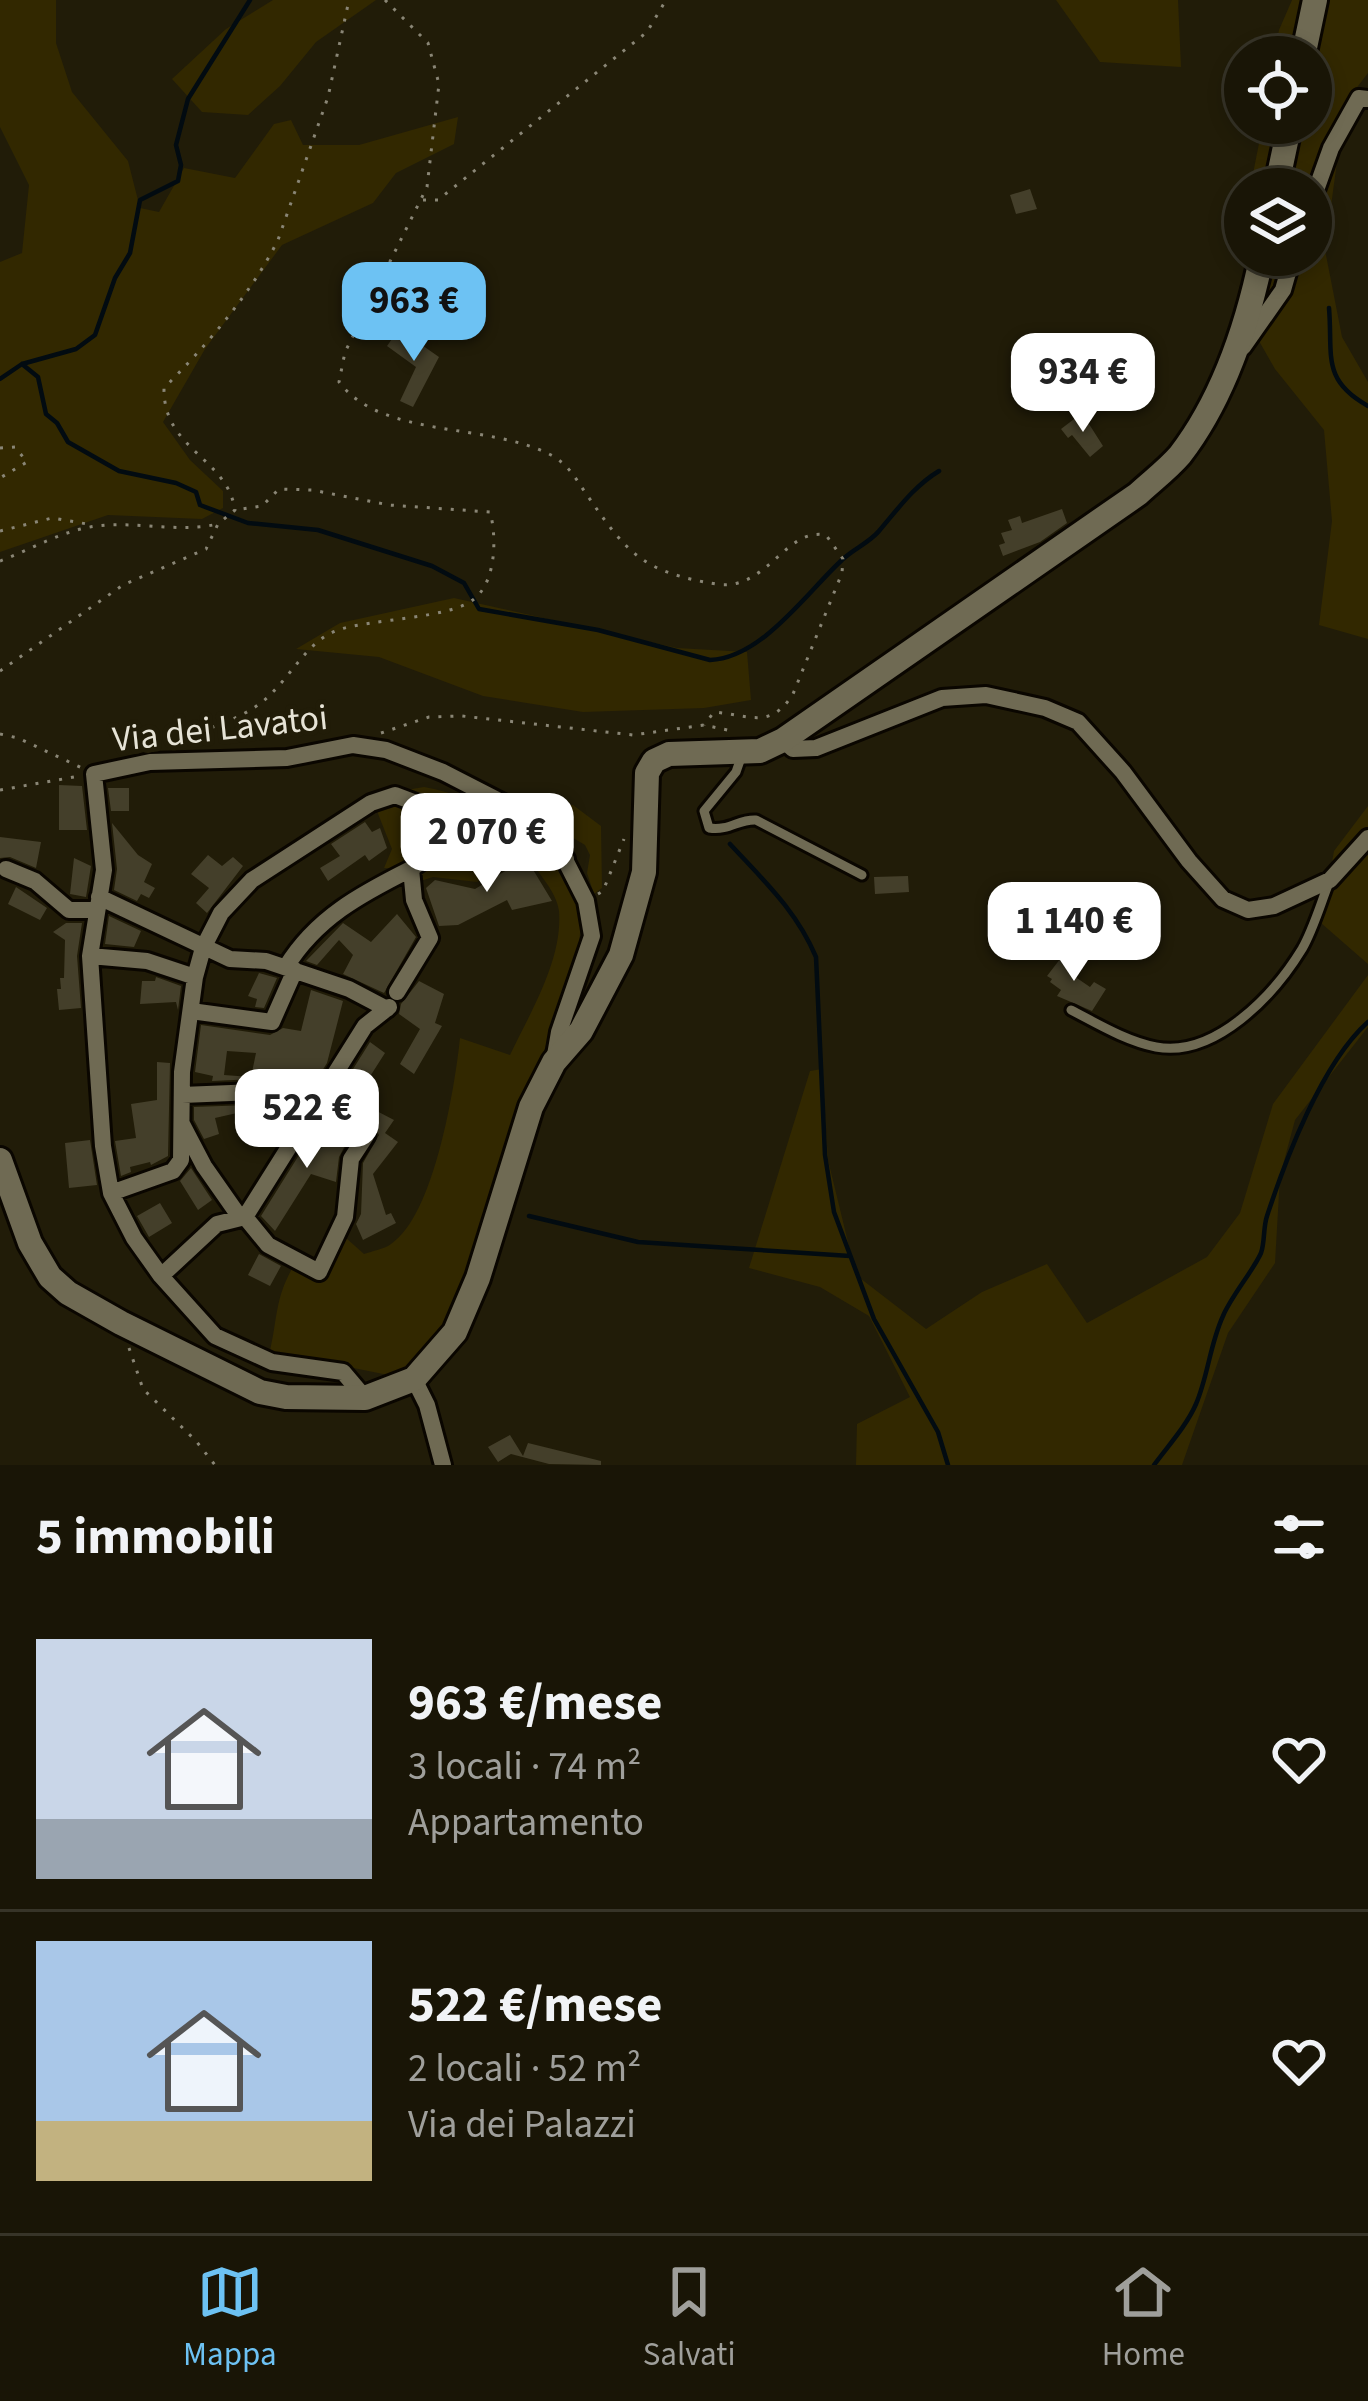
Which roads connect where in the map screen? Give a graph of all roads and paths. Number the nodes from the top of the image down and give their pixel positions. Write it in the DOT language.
graph roads {
  1 [pos="349,0"];
  2 [pos="385,0"];
  3 [pos="666,0"];
  4 [pos="1315,0"];
  5 [pos="1308,36"];
  6 [pos="1368,99"];
  7 [pos="1324,168"];
  8 [pos="421,200"];
  9 [pos="1256,276"];
  10 [pos="1287,276"];
  11 [pos="1226,372"];
  12 [pos="0,448"];
  13 [pos="0,478"];
  14 [pos="235,510"];
  15 [pos="218,524"];
  16 [pos="95,526"];
  17 [pos="0,531"];
  18 [pos="0,561"];
  19 [pos="0,671"];
  20 [pos="0,734"];
  21 [pos="153,745"];
  22 [pos="353,745"];
  23 [pos="762,748"];
  24 [pos="94,774"];
  25 [pos="0,790"];
  26 [pos="629,826"];
  27 [pos="461,832"];
  28 [pos="1368,838"];
  29 [pos="566,859"];
  30 [pos="6,869"];
  31 [pos="411,869"];
  32 [pos="862,875"];
  33 [pos="1330,880"];
  34 [pos="586,901"];
  35 [pos="97,903"];
  36 [pos="203,948"];
  37 [pos="90,956"];
  38 [pos="291,969"];
  39 [pos="196,977"];
  40 [pos="391,1003"];
  41 [pos="1071,1010"];
  42 [pos="190,1012"];
  43 [pos="554,1062"];
  44 [pos="182,1095"];
  45 [pos="317,1100"];
  46 [pos="182,1123"];
  47 [pos="0,1160"];
  48 [pos="112,1193"];
  49 [pos="242,1216"];
  50 [pos="161,1276"];
  51 [pos="121,1323"];
  52 [pos="414,1379"];
  53 [pos="365,1398"];
  54 [pos="215,1465"];
  55 [pos="443,1465"];
  1 -- 14 [label="path"];
  2 -- 8 [label="path"];
  3 -- 8 [label="path"];
  4 -- 5 [label="street"];
  6 -- 7 [label="street"];
  8 -- 22 [label="path"];
  9 -- 11 [label="street"];
  10 -- 11 [label="street"];
  11 -- 23 [label="street"];
  12 -- 13 [label="path"];
  14 -- 15 [label="path"];
  14 -- 21 [label="path"];
  15 -- 16 [label="path"];
  15 -- 19 [label="path"];
  16 -- 17 [label="path"];
  16 -- 18 [label="path"];
  20 -- 24 [label="path"];
  22 -- 24 [label="street, Via dei Lavatoi"];
  22 -- 29 [label="street"];
  23 -- 32 [label="lane"];
  23 -- 33 [label="street"];
  23 -- 43 [label="street"];
  24 -- 25 [label="path"];
  24 -- 35 [label="street"];
  26 -- 34 [label="path"];
  27 -- 29 [label="street"];
  27 -- 31 [label="street"];
  27 -- 36 [label="street"];
  28 -- 33 [label="street"];
  29 -- 34 [label="street"];
  30 -- 35 [label="street"];
  31 -- 38 [label="street"];
  31 -- 40 [label="street"];
  33 -- 41 [label="lane"];
  34 -- 43 [label="street"];
  35 -- 36 [label="street"];
  35 -- 37 [label="street"];
  36 -- 38 [label="street"];
  36 -- 39 [label="street"];
  37 -- 39 [label="street"];
  37 -- 48 [label="street"];
  38 -- 40 [label="street"];
  38 -- 42 [label="street"];
  39 -- 42 [label="street"];
  40 -- 45 [label="street"];
  42 -- 44 [label="street"];
  43 -- 52 [label="street"];
  44 -- 45 [label="street"];
  44 -- 46 [label="street"];
  45 -- 49 [label="street"];
  45 -- 49 [label="street"];
  46 -- 48 [label="street"];
  46 -- 49 [label="street"];
  47 -- 51 [label="street"];
  48 -- 50 [label="street"];
  49 -- 50 [label="street"];
  50 -- 53 [label="street"];
  51 -- 53 [label="street"];
  51 -- 54 [label="path"];
  52 -- 53 [label="street"];
  52 -- 55 [label="street"];
}
